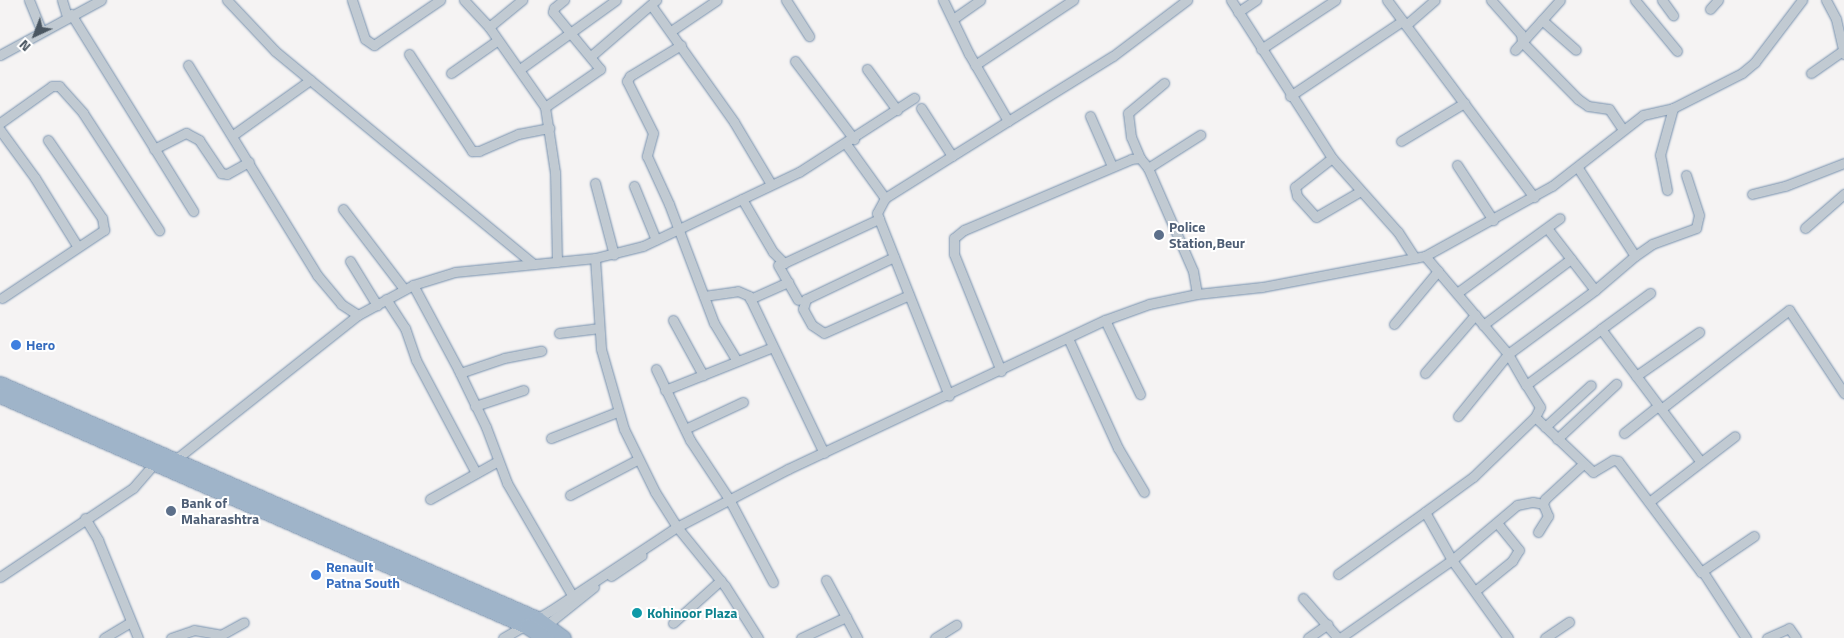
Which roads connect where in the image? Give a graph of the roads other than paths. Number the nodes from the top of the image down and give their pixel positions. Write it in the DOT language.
graph roads {
  1 [pos="29,0"];
  2 [pos="62,0"];
  3 [pos="101,0"];
  4 [pos="227,0"];
  5 [pos="352,0"];
  6 [pos="440,0"];
  7 [pos="464,0"];
  8 [pos="522,0"];
  9 [pos="564,0"];
  10 [pos="616,0"];
  11 [pos="717,0"];
  12 [pos="786,0"];
  13 [pos="943,0"];
  14 [pos="980,0"];
  15 [pos="1073,0"];
  16 [pos="1187,0"];
  17 [pos="1231,0"];
  18 [pos="1256,0"];
  19 [pos="1335,0"];
  20 [pos="1387,0"];
  21 [pos="1435,0"];
  22 [pos="1491,0"];
  23 [pos="1560,0"];
  24 [pos="1635,0"];
  25 [pos="1662,0"];
  26 [pos="1718,0"];
  27 [pos="1802,0"];
  28 [pos="1826,0"];
  29 [pos="654,3"];
  30 [pos="1710,9"];
  31 [pos="1238,12"];
  32 [pos="69,15"];
  33 [pos="1673,15"];
  34 [pos="952,20"];
  35 [pos="1542,20"];
  36 [pos="1404,23"];
  37 [pos="489,27"];
  38 [pos="41,30"];
  39 [pos="671,31"];
  40 [pos="571,35"];
  41 [pos="809,36"];
  42 [pos="498,40"];
  43 [pos="1522,42"];
  44 [pos="681,46"];
  45 [pos="1261,49"];
  46 [pos="1515,50"];
  47 [pos="1576,50"];
  48 [pos="1677,51"];
  49 [pos="1844,52"];
  50 [pos="409,54"];
  51 [pos="0,55"];
  52 [pos="590,56"];
  53 [pos="795,62"];
  54 [pos="975,65"];
  55 [pos="188,66"];
  56 [pos="520,69"];
  57 [pos="867,69"];
  58 [pos="451,73"];
  59 [pos="1811,73"];
  60 [pos="310,80"];
  61 [pos="1164,83"];
  62 [pos="1290,96"];
  63 [pos="914,98"];
  64 [pos="1464,103"];
  65 [pos="545,107"];
  66 [pos="921,108"];
  67 [pos="1673,108"];
  68 [pos="897,110"];
  69 [pos="1090,116"];
  70 [pos="1008,121"];
  71 [pos="0,123"];
  72 [pos="550,128"];
  73 [pos="1622,128"];
  74 [pos="0,130"];
  75 [pos="233,135"];
  76 [pos="1200,135"];
  77 [pos="48,140"];
  78 [pos="850,141"];
  79 [pos="1401,141"];
  80 [pos="154,149"];
  81 [pos="952,156"];
  82 [pos="1140,158"];
  83 [pos="1332,158"];
  84 [pos="248,162"];
  85 [pos="1844,163"];
  86 [pos="1457,165"];
  87 [pos="1112,166"];
  88 [pos="1148,168"];
  89 [pos="1578,168"];
  90 [pos="1686,175"];
  91 [pos="596,183"];
  92 [pos="771,184"];
  93 [pos="634,186"];
  94 [pos="1667,190"];
  95 [pos="1359,192"];
  96 [pos="1752,194"];
  97 [pos="1844,194"];
  98 [pos="1534,196"];
  99 [pos="885,198"];
  100 [pos="742,199"];
  101 [pos="343,209"];
  102 [pos="192,211"];
  103 [pos="1560,218"];
  104 [pos="879,219"];
  105 [pos="1493,220"];
  106 [pos="1547,228"];
  107 [pos="1805,228"];
  108 [pos="159,230"];
  109 [pos="679,231"];
  110 [pos="656,240"];
  111 [pos="78,247"];
  112 [pos="614,255"];
  113 [pos="1635,256"];
  114 [pos="894,257"];
  115 [pos="1420,257"];
  116 [pos="595,258"];
  117 [pos="1571,259"];
  118 [pos="350,261"];
  119 [pos="557,262"];
  120 [pos="533,264"];
  121 [pos="778,265"];
  122 [pos="1438,271"];
  123 [pos="788,282"];
  124 [pos="408,288"];
  125 [pos="1596,290"];
  126 [pos="1456,293"];
  127 [pos="1650,293"];
  128 [pos="1197,294"];
  129 [pos="909,295"];
  130 [pos="704,296"];
  131 [pos="2,298"];
  132 [pos="386,299"];
  133 [pos="750,299"];
  134 [pos="798,300"];
  135 [pos="378,305"];
  136 [pos="358,315"];
  137 [pos="1475,315"];
  138 [pos="673,320"];
  139 [pos="1105,320"];
  140 [pos="1394,324"];
  141 [pos="1483,325"];
  142 [pos="598,328"];
  143 [pos="1601,329"];
  144 [pos="1699,332"];
  145 [pos="559,333"];
  146 [pos="1068,338"];
  147 [pos="773,347"];
  148 [pos="541,351"];
  149 [pos="1508,354"];
  150 [pos="737,361"];
  151 [pos="656,369"];
  152 [pos="1001,371"];
  153 [pos="1425,372"];
  154 [pos="460,373"];
  155 [pos="703,375"];
  156 [pos="1636,376"];
  157 [pos="0,384"];
  158 [pos="1616,384"];
  159 [pos="1526,385"];
  160 [pos="1591,385"];
  161 [pos="523,390"];
  162 [pos="664,390"];
  163 [pos="1844,393"];
  164 [pos="1140,394"];
  165 [pos="0,396"];
  166 [pos="949,396"];
  167 [pos="742,402"];
  168 [pos="475,406"];
  169 [pos="1659,408"];
  170 [pos="617,412"];
  171 [pos="1458,416"];
  172 [pos="1535,417"];
  173 [pos="1546,427"];
  174 [pos="684,429"];
  175 [pos="1624,433"];
  176 [pos="1735,436"];
  177 [pos="551,438"];
  178 [pos="1557,439"];
  179 [pos="824,453"];
  180 [pos="157,458"];
  181 [pos="175,460"];
  182 [pos="637,460"];
  183 [pos="498,461"];
  184 [pos="1701,462"];
  185 [pos="1582,464"];
  186 [pos="476,473"];
  187 [pos="1144,492"];
  188 [pos="570,496"];
  189 [pos="430,499"];
  190 [pos="729,501"];
  191 [pos="1649,502"];
  192 [pos="1543,504"];
  193 [pos="1425,512"];
  194 [pos="86,518"];
  195 [pos="1498,524"];
  196 [pos="679,528"];
  197 [pos="1538,532"];
  198 [pos="1754,536"];
  199 [pos="382,557"];
  200 [pos="1452,560"];
  201 [pos="1703,572"];
  202 [pos="1338,574"];
  203 [pos="0,577"];
  204 [pos="721,580"];
  205 [pos="826,580"];
  206 [pos="773,582"];
  207 [pos="1475,591"];
  208 [pos="572,595"];
  209 [pos="1303,598"];
  210 [pos="846,617"];
  211 [pos="131,622"];
  212 [pos="244,622"];
  213 [pos="1569,622"];
  214 [pos="673,623"];
  215 [pos="1328,624"];
  216 [pos="956,625"];
  217 [pos="538,629"];
  218 [pos="104,638"];
  219 [pos="138,638"];
  220 [pos="171,638"];
  221 [pos="503,638"];
  222 [pos="563,638"];
  223 [pos="758,638"];
  224 [pos="801,638"];
  225 [pos="857,638"];
  226 [pos="936,638"];
  227 [pos="1308,638"];
  228 [pos="1339,638"];
  229 [pos="1508,638"];
  230 [pos="1545,638"];
  231 [pos="1746,638"];
  232 [pos="1767,638"];
  233 [pos="1796,638"];
  1 -- 38 [label="street"];
  2 -- 32 [label="street"];
  3 -- 32 [label="street"];
  4 -- 60 [label="street"];
  5 -- 6 [label="street"];
  7 -- 37 [label="street"];
  8 -- 37 [label="street"];
  9 -- 40 [label="street"];
  10 -- 40 [label="street"];
  11 -- 39 [label="street"];
  12 -- 41 [label="street"];
  13 -- 34 [label="street"];
  14 -- 34 [label="street"];
  15 -- 54 [label="street"];
  16 -- 70 [label="street"];
  17 -- 31 [label="street"];
  18 -- 31 [label="street"];
  19 -- 45 [label="street"];
  20 -- 36 [label="street"];
  21 -- 36 [label="street"];
  22 -- 43 [label="street"];
  23 -- 35 [label="street"];
  24 -- 48 [label="street"];
  25 -- 33 [label="street"];
  26 -- 30 [label="street"];
  27 -- 67 [label="street"];
  28 -- 49 [label="street"];
  29 -- 39 [label="street"];
  29 -- 52 [label="street"];
  31 -- 45 [label="street"];
  32 -- 38 [label="street"];
  32 -- 80 [label="street"];
  34 -- 54 [label="street"];
  35 -- 43 [label="street"];
  35 -- 47 [label="street"];
  36 -- 62 [label="street"];
  36 -- 64 [label="street"];
  37 -- 42 [label="street"];
  38 -- 51 [label="street"];
  39 -- 44 [label="street"];
  40 -- 52 [label="street"];
  40 -- 56 [label="street"];
  42 -- 56 [label="street"];
  42 -- 58 [label="street"];
  43 -- 46 [label="street"];
  43 -- 73 [label="street"];
  44 -- 92 [label="street"];
  44 -- 109 [label="street"];
  45 -- 62 [label="street"];
  49 -- 59 [label="street"];
  50 -- 72 [label="street"];
  52 -- 65 [label="street"];
  53 -- 78 [label="street"];
  54 -- 70 [label="street"];
  55 -- 75 [label="street"];
  56 -- 65 [label="street"];
  57 -- 68 [label="street"];
  60 -- 75 [label="street"];
  60 -- 120 [label="street"];
  61 -- 82 [label="street"];
  62 -- 83 [label="street"];
  63 -- 68 [label="street"];
  64 -- 79 [label="street"];
  64 -- 98 [label="street"];
  65 -- 72 [label="street"];
  66 -- 81 [label="street"];
  67 -- 73 [label="street"];
  67 -- 94 [label="street"];
  68 -- 78 [label="street"];
  69 -- 87 [label="street"];
  70 -- 81 [label="street"];
  71 -- 108 [label="street"];
  72 -- 119 [label="street"];
  73 -- 89 [label="street"];
  74 -- 111 [label="street"];
  75 -- 84 [label="street"];
  76 -- 88 [label="street"];
  77 -- 111 [label="street"];
  78 -- 92 [label="street"];
  78 -- 99 [label="street"];
  80 -- 84 [label="street"];
  80 -- 102 [label="street"];
  81 -- 99 [label="street"];
  82 -- 87 [label="street"];
  82 -- 88 [label="street"];
  83 -- 95 [label="street"];
  83 -- 95 [label="street"];
  84 -- 136 [label="street"];
  85 -- 96 [label="street"];
  86 -- 105 [label="street"];
  87 -- 152 [label="street"];
  88 -- 128 [label="street"];
  89 -- 98 [label="street"];
  89 -- 113 [label="street"];
  90 -- 113 [label="street"];
  91 -- 112 [label="street"];
  92 -- 100 [label="street"];
  93 -- 110 [label="street"];
  95 -- 115 [label="street"];
  97 -- 107 [label="street"];
  98 -- 105 [label="street"];
  99 -- 104 [label="street"];
  100 -- 104 [label="street"];
  100 -- 109 [label="street"];
  101 -- 124 [label="street"];
  103 -- 106 [label="street"];
  104 -- 114 [label="street"];
  105 -- 115 [label="street"];
  106 -- 117 [label="street"];
  106 -- 126 [label="street"];
  109 -- 110 [label="street"];
  109 -- 130 [label="street"];
  110 -- 112 [label="street"];
  111 -- 131 [label="street"];
  112 -- 116 [label="street"];
  113 -- 125 [label="street"];
  114 -- 129 [label="street"];
  114 -- 129 [label="street"];
  115 -- 122 [label="street"];
  115 -- 128 [label="street"];
  116 -- 119 [label="street"];
  116 -- 142 [label="street"];
  117 -- 125 [label="street"];
  117 -- 141 [label="street"];
  118 -- 135 [label="street"];
  119 -- 120 [label="street"];
  120 -- 124 [label="street"];
  121 -- 123 [label="street"];
  122 -- 126 [label="street"];
  122 -- 140 [label="street"];
  123 -- 133 [label="street"];
  123 -- 134 [label="street"];
  124 -- 132 [label="street"];
  124 -- 154 [label="street"];
  125 -- 149 [label="street"];
  126 -- 137 [label="street"];
  127 -- 143 [label="street"];
  128 -- 139 [label="street"];
  129 -- 166 [label="street"];
  130 -- 133 [label="street"];
  130 -- 150 [label="street"];
  132 -- 135 [label="street"];
  132 -- 186 [label="street"];
  133 -- 147 [label="street"];
  135 -- 136 [label="street"];
  136 -- 181 [label="street"];
  137 -- 141 [label="street"];
  137 -- 153 [label="street"];
  138 -- 155 [label="street"];
  139 -- 146 [label="street"];
  139 -- 164 [label="street"];
  141 -- 149 [label="street"];
  142 -- 145 [label="street"];
  142 -- 170 [label="street"];
  143 -- 156 [label="street"];
  143 -- 159 [label="street"];
  144 -- 156 [label="street"];
  146 -- 152 [label="street"];
  146 -- 187 [label="street"];
  147 -- 150 [label="street"];
  147 -- 179 [label="street"];
  148 -- 154 [label="street"];
  149 -- 159 [label="street"];
  149 -- 171 [label="street"];
  150 -- 155 [label="street"];
  151 -- 162 [label="street"];
  152 -- 166 [label="street"];
  154 -- 168 [label="street"];
  155 -- 162 [label="street"];
  156 -- 169 [label="street"];
  157 -- 180 [label="highway"];
  158 -- 178 [label="street"];
  159 -- 172 [label="street"];
  160 -- 173 [label="street"];
  161 -- 168 [label="street"];
  162 -- 174 [label="street"];
  163 -- 169 [label="street"];
  165 -- 180 [label="highway"];
  166 -- 179 [label="street"];
  167 -- 174 [label="street"];
  168 -- 183 [label="street"];
  169 -- 175 [label="street"];
  169 -- 184 [label="street"];
  170 -- 177 [label="street"];
  170 -- 182 [label="street"];
  172 -- 173 [label="street"];
  172 -- 193 [label="street"];
  173 -- 178 [label="street"];
  174 -- 190 [label="street"];
  176 -- 184 [label="street"];
  178 -- 185 [label="street"];
  179 -- 190 [label="street"];
  180 -- 181 [label="highway"];
  180 -- 194 [label="street"];
  180 -- 199 [label="highway"];
  181 -- 199 [label="highway"];
  182 -- 188 [label="street"];
  182 -- 196 [label="street"];
  183 -- 186 [label="street"];
  183 -- 208 [label="street"];
  184 -- 191 [label="street"];
  185 -- 191 [label="street"];
  185 -- 192 [label="street"];
  186 -- 189 [label="street"];
  190 -- 196 [label="street"];
  190 -- 206 [label="street"];
  191 -- 201 [label="street"];
  192 -- 195 [label="street"];
  192 -- 197 [label="street"];
  193 -- 200 [label="street"];
  193 -- 202 [label="street"];
  194 -- 203 [label="street"];
  194 -- 211 [label="street"];
  195 -- 200 [label="street"];
  195 -- 207 [label="street"];
  196 -- 204 [label="street"];
  196 -- 208 [label="street"];
  196 -- 217 [label="street"];
  198 -- 201 [label="street"];
  199 -- 217 [label="highway"];
  200 -- 207 [label="street"];
  200 -- 228 [label="street"];
  201 -- 231 [label="street"];
  204 -- 214 [label="street"];
  204 -- 223 [label="street"];
  205 -- 210 [label="street"];
  207 -- 229 [label="street"];
  208 -- 217 [label="street"];
  209 -- 215 [label="street"];
  210 -- 224 [label="street"];
  210 -- 225 [label="street"];
  211 -- 218 [label="street"];
  211 -- 219 [label="street"];
  212 -- 220 [label="street"];
  213 -- 230 [label="street"];
  215 -- 227 [label="street"];
  215 -- 228 [label="street"];
  216 -- 226 [label="street"];
  217 -- 221 [label="street"];
  217 -- 222 [label="highway"];
  232 -- 233 [label="street"];
}
